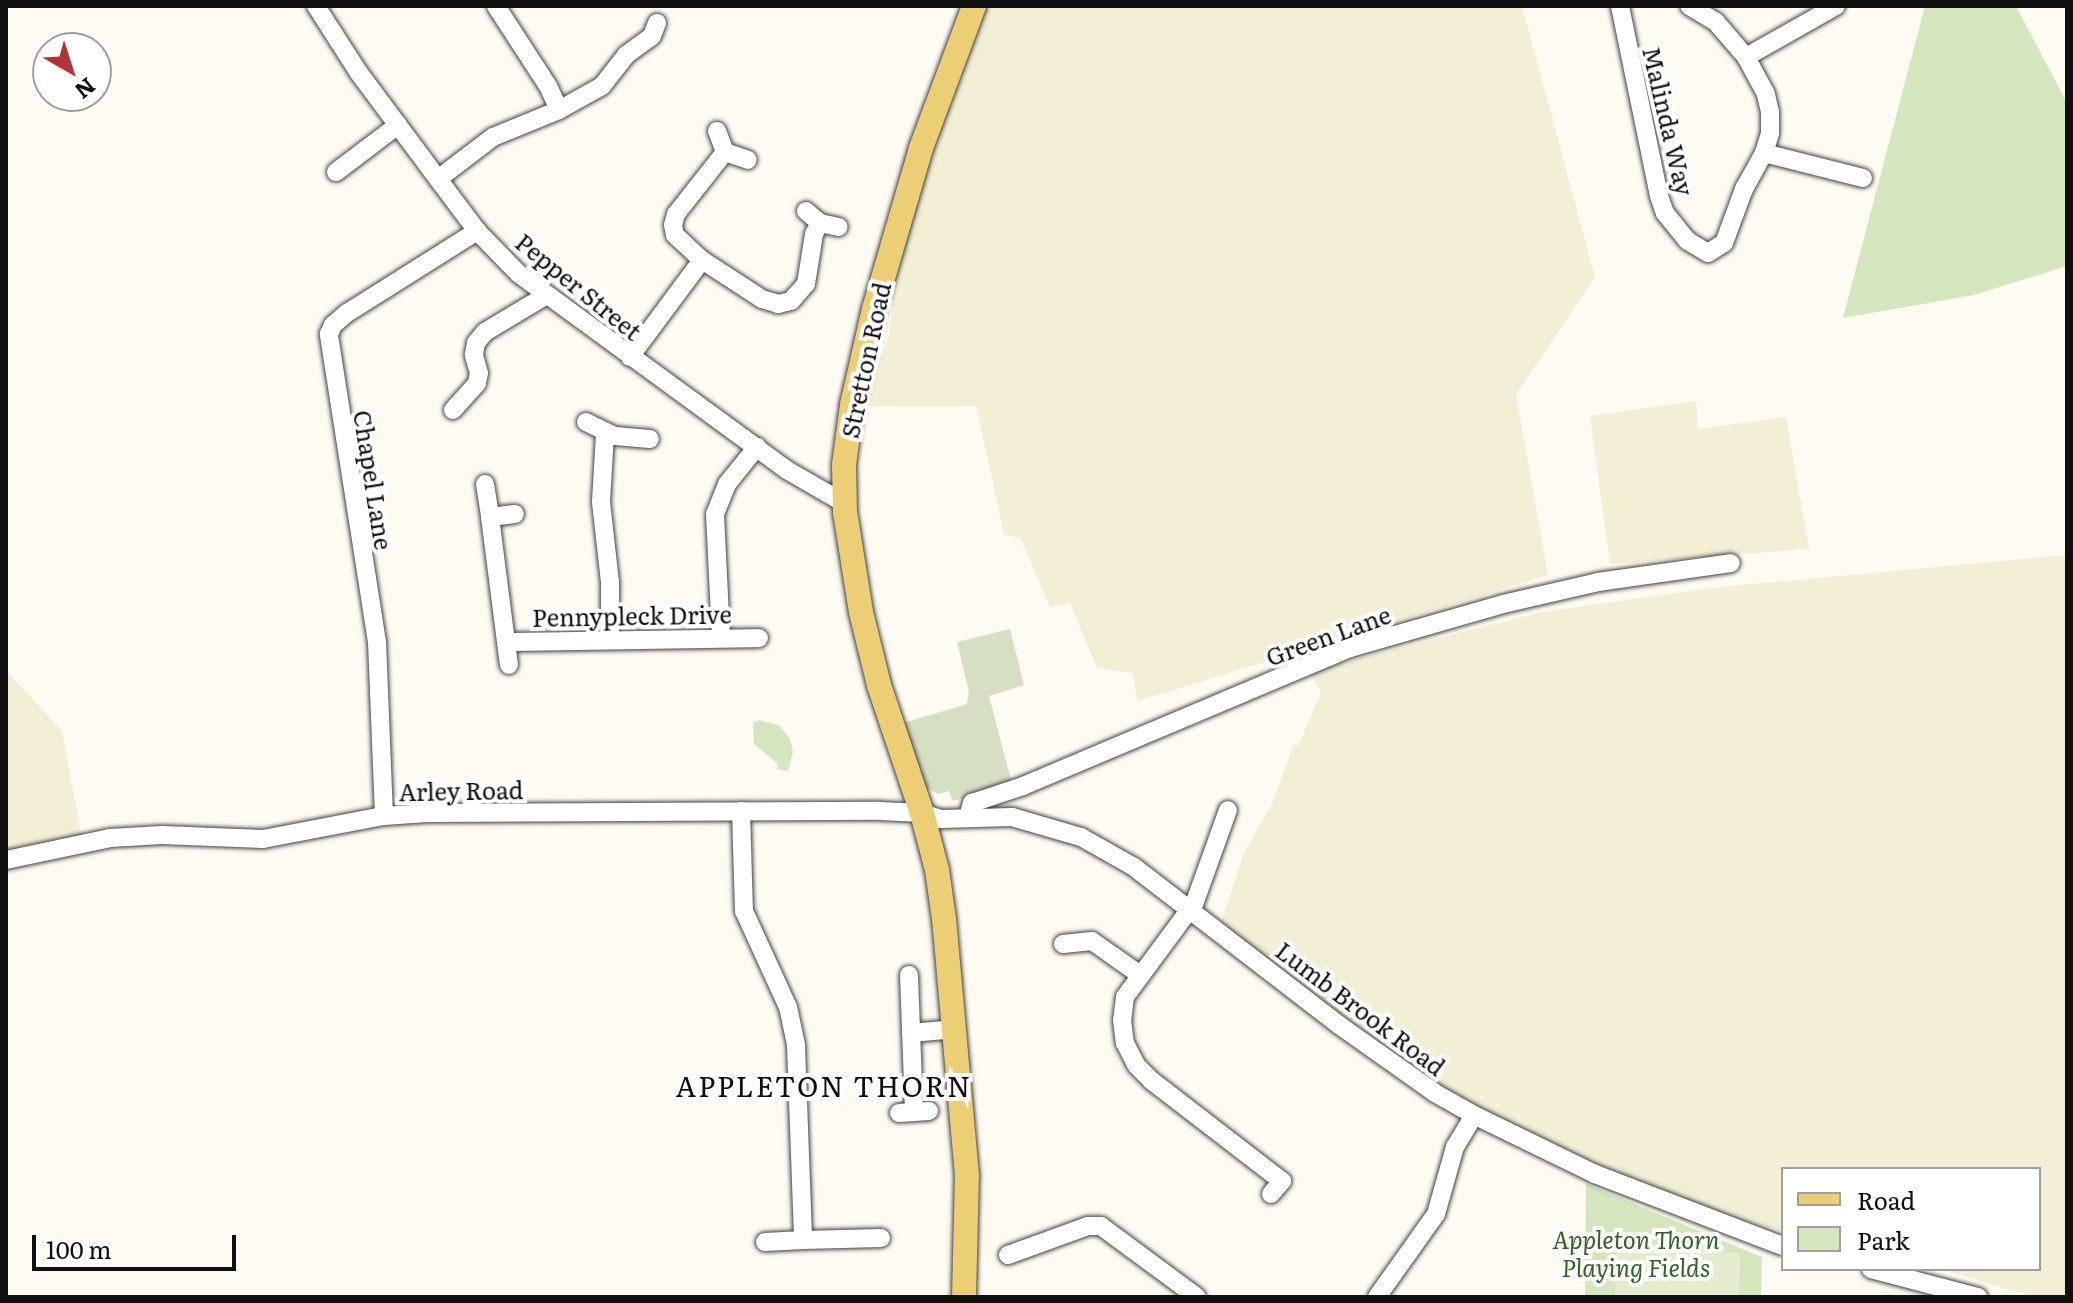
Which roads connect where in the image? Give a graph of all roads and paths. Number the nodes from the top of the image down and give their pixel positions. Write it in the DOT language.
graph roads {
  1 [pos="316,6"];
  2 [pos="496,6"];
  3 [pos="974,6"];
  4 [pos="1620,6"];
  5 [pos="1690,6"];
  6 [pos="1836,6"];
  7 [pos="657,20"];
  8 [pos="1746,57"];
  9 [pos="559,110"];
  10 [pos="398,125"];
  11 [pos="717,131"];
  12 [pos="725,152"];
  13 [pos="1764,153"];
  14 [pos="748,160"];
  15 [pos="1863,178"];
  16 [pos="336,179"];
  17 [pos="438,179"];
  18 [pos="839,227"];
  19 [pos="477,231"];
  20 [pos="702,260"];
  21 [pos="545,296"];
  22 [pos="630,357"];
  23 [pos="453,410"];
  24 [pos="586,422"];
  25 [pos="605,434"];
  26 [pos="650,439"];
  27 [pos="757,447"];
  28 [pos="485,484"];
  29 [pos="844,503"];
  30 [pos="515,514"];
  31 [pos="490,517"];
  32 [pos="1731,563"];
  33 [pos="721,637"];
  34 [pos="759,638"];
  35 [pos="610,640"];
  36 [pos="506,642"];
  37 [pos="509,665"];
  38 [pos="1228,810"];
  39 [pos="741,811"];
  40 [pos="922,813"];
  41 [pos="384,816"];
  42 [pos="968,817"];
  43 [pos="6,860"];
  44 [pos="1191,909"];
  45 [pos="1063,944"];
  46 [pos="1139,974"];
  47 [pos="909,975"];
  48 [pos="956,1029"];
  49 [pos="911,1033"];
  50 [pos="914,1112"];
  51 [pos="1474,1115"];
  52 [pos="1271,1194"];
  53 [pos="881,1238"];
  54 [pos="803,1240"];
  55 [pos="765,1242"];
  56 [pos="1781,1245"];
  57 [pos="1008,1255"];
  58 [pos="1879,1271"];
  59 [pos="964,1297"];
  60 [pos="1197,1297"];
  61 [pos="1377,1297"];
  62 [pos="1978,1297"];
  1 -- 10 [label="street, Pepper Street"];
  2 -- 9 [label="street"];
  3 -- 29 [label="main road, Stretton Road"];
  4 -- 13 [label="street, Malinda Way"];
  5 -- 8 [label="street"];
  6 -- 8 [label="street"];
  7 -- 9 [label="street"];
  8 -- 13 [label="street"];
  9 -- 17 [label="street"];
  10 -- 16 [label="street"];
  10 -- 17 [label="street, Pepper Street"];
  11 -- 12 [label="street"];
  12 -- 14 [label="street"];
  12 -- 20 [label="street"];
  13 -- 15 [label="street"];
  17 -- 19 [label="street, Pepper Street"];
  18 -- 20 [label="street"];
  19 -- 21 [label="street, Pepper Street"];
  19 -- 41 [label="street, Chapel Lane"];
  20 -- 22 [label="street"];
  21 -- 22 [label="street, Pepper Street"];
  21 -- 23 [label="street"];
  22 -- 27 [label="street, Pepper Street"];
  24 -- 25 [label="street"];
  25 -- 26 [label="street"];
  25 -- 35 [label="street"];
  27 -- 29 [label="street, Pepper Street"];
  27 -- 33 [label="street"];
  28 -- 31 [label="street"];
  29 -- 40 [label="main road, Stretton Road"];
  30 -- 31 [label="street"];
  31 -- 36 [label="street"];
  32 -- 42 [label="street, Green Lane"];
  33 -- 34 [label="street, Pennypleck Drive"];
  33 -- 35 [label="street, Pennypleck Drive"];
  35 -- 36 [label="street, Pennypleck Drive"];
  36 -- 37 [label="street"];
  38 -- 44 [label="street"];
  39 -- 40 [label="street, Arley Road"];
  39 -- 41 [label="street, Arley Road"];
  39 -- 54 [label="street"];
  40 -- 42 [label="street, Lumb Brook Road"];
  40 -- 48 [label="main road, Stretton Road"];
  41 -- 43 [label="street, Arley Road"];
  42 -- 44 [label="street, Lumb Brook Road"];
  44 -- 46 [label="street"];
  44 -- 51 [label="street, Lumb Brook Road"];
  45 -- 46 [label="street"];
  46 -- 52 [label="street"];
  47 -- 49 [label="street"];
  48 -- 49 [label="street"];
  48 -- 59 [label="main road, Stretton Road"];
  49 -- 50 [label="street"];
  51 -- 56 [label="street, Lumb Brook Road"];
  51 -- 61 [label="street"];
  53 -- 54 [label="street"];
  54 -- 55 [label="street"];
  57 -- 60 [label="street"];
  58 -- 62 [label="street"];
}
